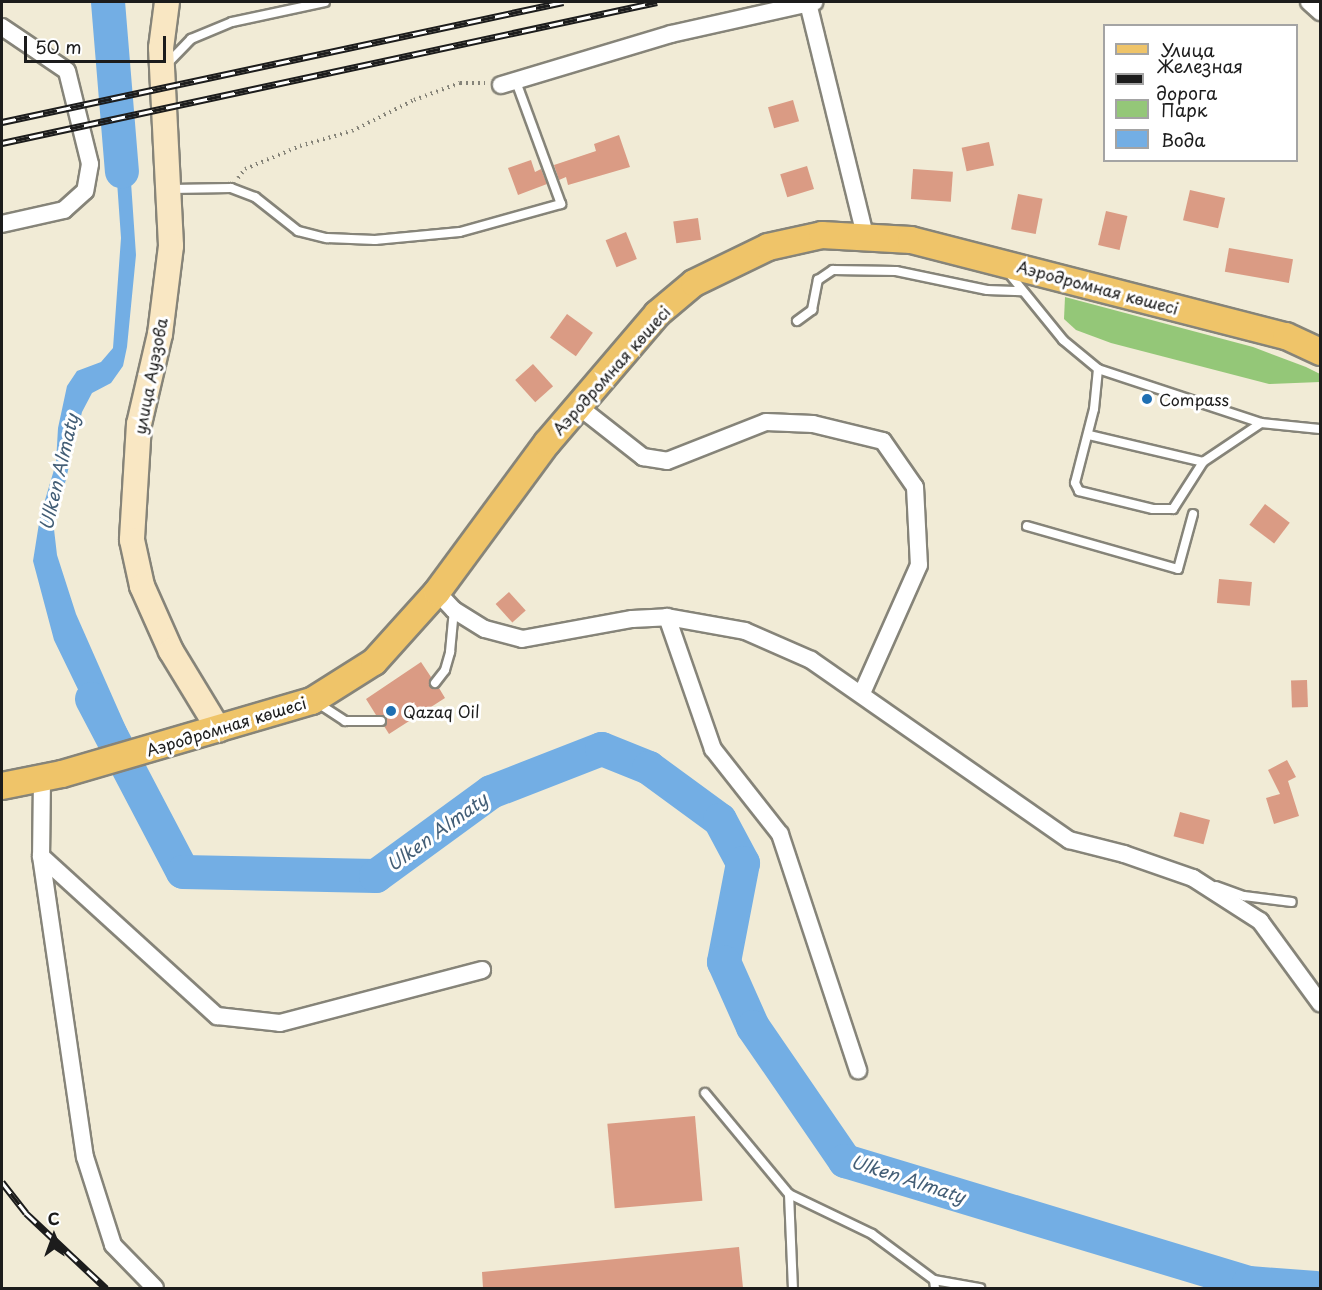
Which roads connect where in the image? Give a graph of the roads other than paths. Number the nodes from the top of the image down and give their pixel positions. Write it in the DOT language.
graph roads {
  1 [pos="167,2"];
  2 [pos="325,2"];
  3 [pos="811,2"];
  4 [pos="1309,2"];
  5 [pos="1320,12"];
  6 [pos="2,27"];
  7 [pos="162,70"];
  8 [pos="508,83"];
  9 [pos="171,189"];
  10 [pos="2,224"];
  11 [pos="865,235"];
  12 [pos="1000,261"];
  13 [pos="1022,291"];
  14 [pos="797,321"];
  15 [pos="1320,352"];
  16 [pos="1098,369"];
  17 [pos="578,406"];
  18 [pos="1260,423"];
  19 [pos="1320,429"];
  20 [pos="1089,435"];
  21 [pos="1203,462"];
  22 [pos="1193,514"];
  23 [pos="1027,526"];
  24 [pos="445,601"];
  25 [pos="667,617"];
  26 [pos="435,683"];
  27 [pos="862,693"];
  28 [pos="313,700"];
  29 [pos="381,721"];
  30 [pos="219,730"];
  31 [pos="52,776"];
  32 [pos="2,786"];
  33 [pos="41,856"];
  34 [pos="1194,878"];
  35 [pos="1292,902"];
  36 [pos="482,970"];
  37 [pos="1320,1003"];
  38 [pos="858,1070"];
  39 [pos="705,1093"];
  40 [pos="789,1194"];
  41 [pos="935,1284"];
  42 [pos="155,1288"];
  43 [pos="793,1288"];
  44 [pos="980,1288"];
  1 -- 7 [label="main road, улица Ауэзова"];
  2 -- 7 [label="lane"];
  3 -- 8 [label="street"];
  3 -- 11 [label="street"];
  4 -- 5 [label="street"];
  6 -- 10 [label="street"];
  7 -- 9 [label="main road, улица Ауэзова"];
  8 -- 9 [label="lane"];
  9 -- 30 [label="main road, улица Ауэзова"];
  11 -- 12 [label="main road, Аэродромная көшесі"];
  11 -- 17 [label="main road, Аэродромная көшесі"];
  12 -- 13 [label="lane"];
  12 -- 15 [label="main road, Аэродромная көшесі"];
  13 -- 14 [label="lane"];
  13 -- 16 [label="lane"];
  16 -- 18 [label="lane"];
  16 -- 20 [label="lane"];
  17 -- 24 [label="main road, Аэродромная көшесі"];
  17 -- 27 [label="street"];
  18 -- 19 [label="lane"];
  18 -- 21 [label="lane"];
  20 -- 21 [label="lane"];
  20 -- 21 [label="lane"];
  22 -- 23 [label="lane"];
  24 -- 25 [label="street"];
  24 -- 26 [label="lane"];
  24 -- 28 [label="main road, Аэродромная көшесі"];
  25 -- 27 [label="street"];
  25 -- 38 [label="street"];
  27 -- 34 [label="street"];
  28 -- 29 [label="lane"];
  28 -- 30 [label="main road, Аэродромная көшесі"];
  30 -- 31 [label="main road, Аэродромная көшесі"];
  31 -- 32 [label="main road, Аэродромная көшесі"];
  31 -- 33 [label="street"];
  33 -- 36 [label="street"];
  33 -- 42 [label="street"];
  34 -- 35 [label="lane"];
  34 -- 37 [label="street"];
  39 -- 40 [label="lane"];
  40 -- 41 [label="lane"];
  40 -- 43 [label="lane"];
  41 -- 44 [label="lane"];
}
